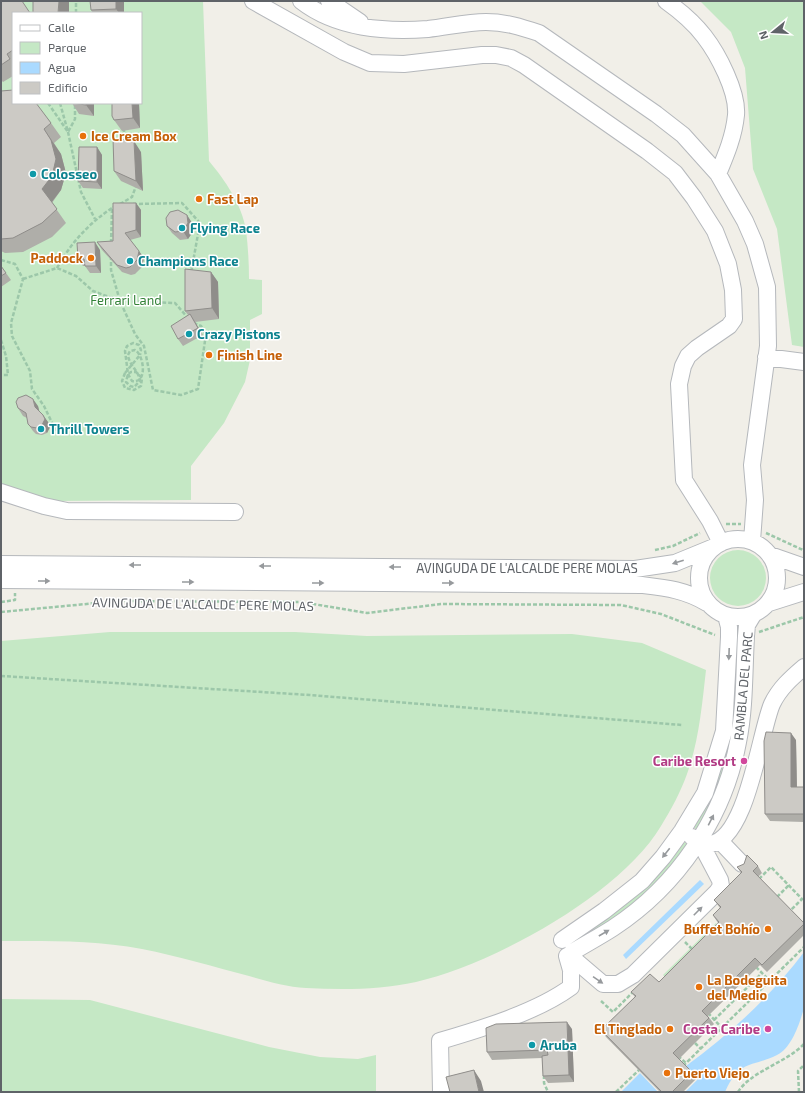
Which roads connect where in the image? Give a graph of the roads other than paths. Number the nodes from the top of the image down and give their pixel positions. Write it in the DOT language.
graph roads {
  1 [pos="253,1"];
  2 [pos="301,1"];
  3 [pos="329,1"];
  4 [pos="666,1"];
  5 [pos="376,28"];
  6 [pos="718,174"];
  7 [pos="766,357"];
  8 [pos="804,362"];
  9 [pos="1,492"];
  10 [pos="235,512"];
  11 [pos="752,534"];
  12 [pos="718,545"];
  13 [pos="770,555"];
  14 [pos="3,564"];
  15 [pos="804,567"];
  16 [pos="3,580"];
  17 [pos="804,592"];
  18 [pos="708,603"];
  19 [pos="769,603"];
  20 [pos="753,615"];
  21 [pos="726,616"];
  22 [pos="804,667"];
  23 [pos="682,831"];
  24 [pos="720,841"];
  25 [pos="700,842"];
  26 [pos="742,864"];
  27 [pos="569,955"];
  28 [pos="440,1092"];
  1 -- 12 [label="street"];
  2 -- 5 [label="street"];
  3 -- 5 [label="street"];
  4 -- 6 [label="street"];
  5 -- 6 [label="street"];
  6 -- 7 [label="street"];
  7 -- 8 [label="street"];
  7 -- 11 [label="street"];
  9 -- 10 [label="street"];
  11 -- 12 [label="street"];
  11 -- 13 [label="street"];
  12 -- 14 [label="street, AVINGUDA DE L'ALCALDE PERE MOLAS, one-way"];
  12 -- 18 [label="street"];
  13 -- 15 [label="street"];
  13 -- 19 [label="street"];
  16 -- 18 [label="street, AVINGUDA DE L'ALCALDE PERE MOLAS, one-way"];
  17 -- 19 [label="street"];
  18 -- 21 [label="street"];
  19 -- 20 [label="street"];
  20 -- 21 [label="street"];
  25 -- 20 [label="street, RAMBLA DEL PARC, one-way"];
  21 -- 23 [label="street, RAMBLA DEL PARC, one-way"];
  22 -- 24 [label="street"];
  23 -- 25 [label="street"];
  23 -- 27 [label="street, RAMBLA DEL PARC, one-way"];
  24 -- 25 [label="street"];
  24 -- 26 [label="street"];
  27 -- 25 [label="street, RAMBLA DEL PARC, one-way"];
  27 -- 25 [label="street, one-way"];
  27 -- 28 [label="street"];
}
